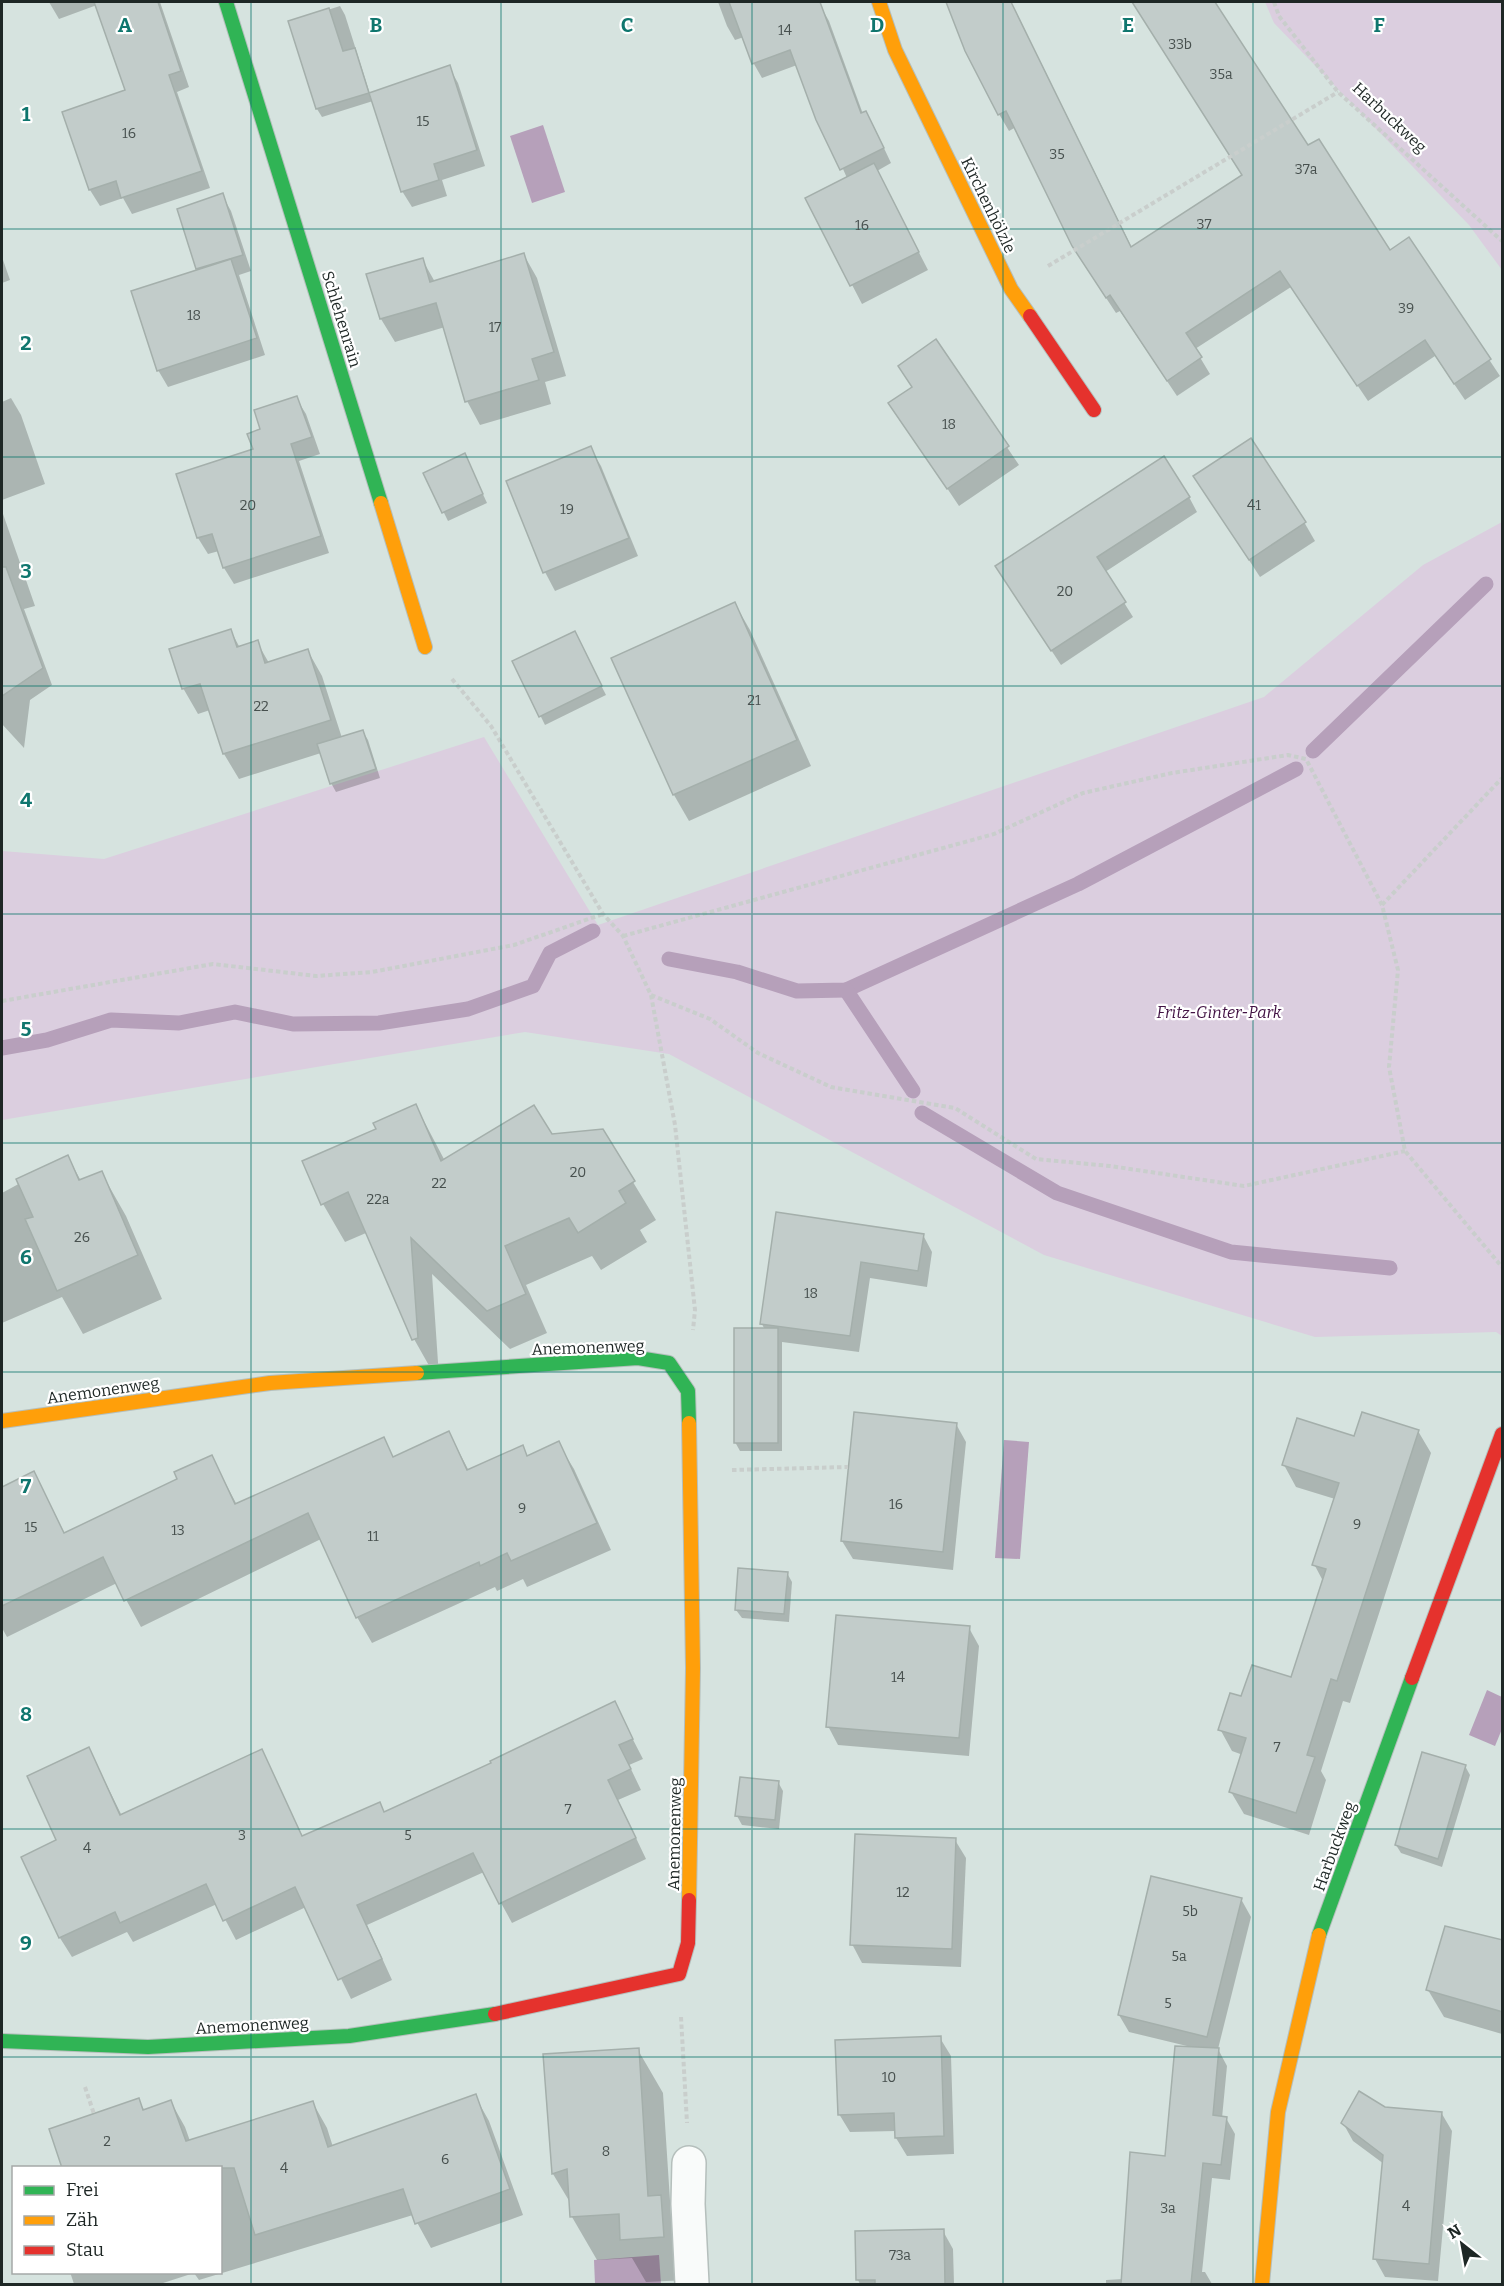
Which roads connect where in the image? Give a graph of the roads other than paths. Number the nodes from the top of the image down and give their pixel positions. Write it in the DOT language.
graph roads {
  1 [pos="226,2"];
  2 [pos="879,2"];
  3 [pos="1094,410"];
  4 [pos="425,647"];
  5 [pos="2,1421"];
  6 [pos="1503,1434"];
  7 [pos="2,2041"];
  8 [pos="689,2163"];
  9 [pos="692,2284"];
  10 [pos="1262,2284"];
  1 -- 4 [label="street, Schlehenrain"];
  2 -- 3 [label="street, Kirchenhölzle"];
  5 -- 7 [label="street, Anemonenweg"];
  6 -- 10 [label="street, Harbuckweg"];
  8 -- 9 [label="street"];
}
